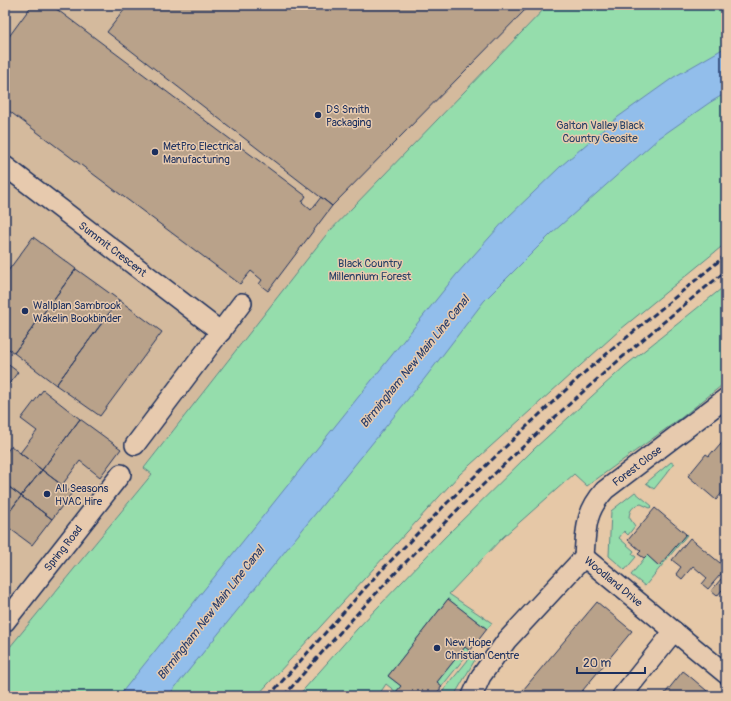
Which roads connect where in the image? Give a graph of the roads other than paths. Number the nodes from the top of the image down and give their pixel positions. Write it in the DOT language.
graph roads {
  1 [pos="5,166"];
  2 [pos="242,302"];
  3 [pos="220,332"];
  4 [pos="726,398"];
  5 [pos="135,445"];
  6 [pos="121,474"];
  7 [pos="584,557"];
  8 [pos="5,622"];
  9 [pos="674,631"];
  10 [pos="726,674"];
  11 [pos="472,696"];
  12 [pos="622,696"];
  1 -- 3 [label="street, Summit Crescent"];
  2 -- 3 [label="street"];
  3 -- 5 [label="street"];
  4 -- 7 [label="street, Forest Close"];
  6 -- 8 [label="street, Spring Road"];
  7 -- 9 [label="street, Woodland Drive"];
  7 -- 11 [label="street, Woodland Drive"];
  9 -- 10 [label="street, Woodland Drive"];
  9 -- 12 [label="street"];
}
